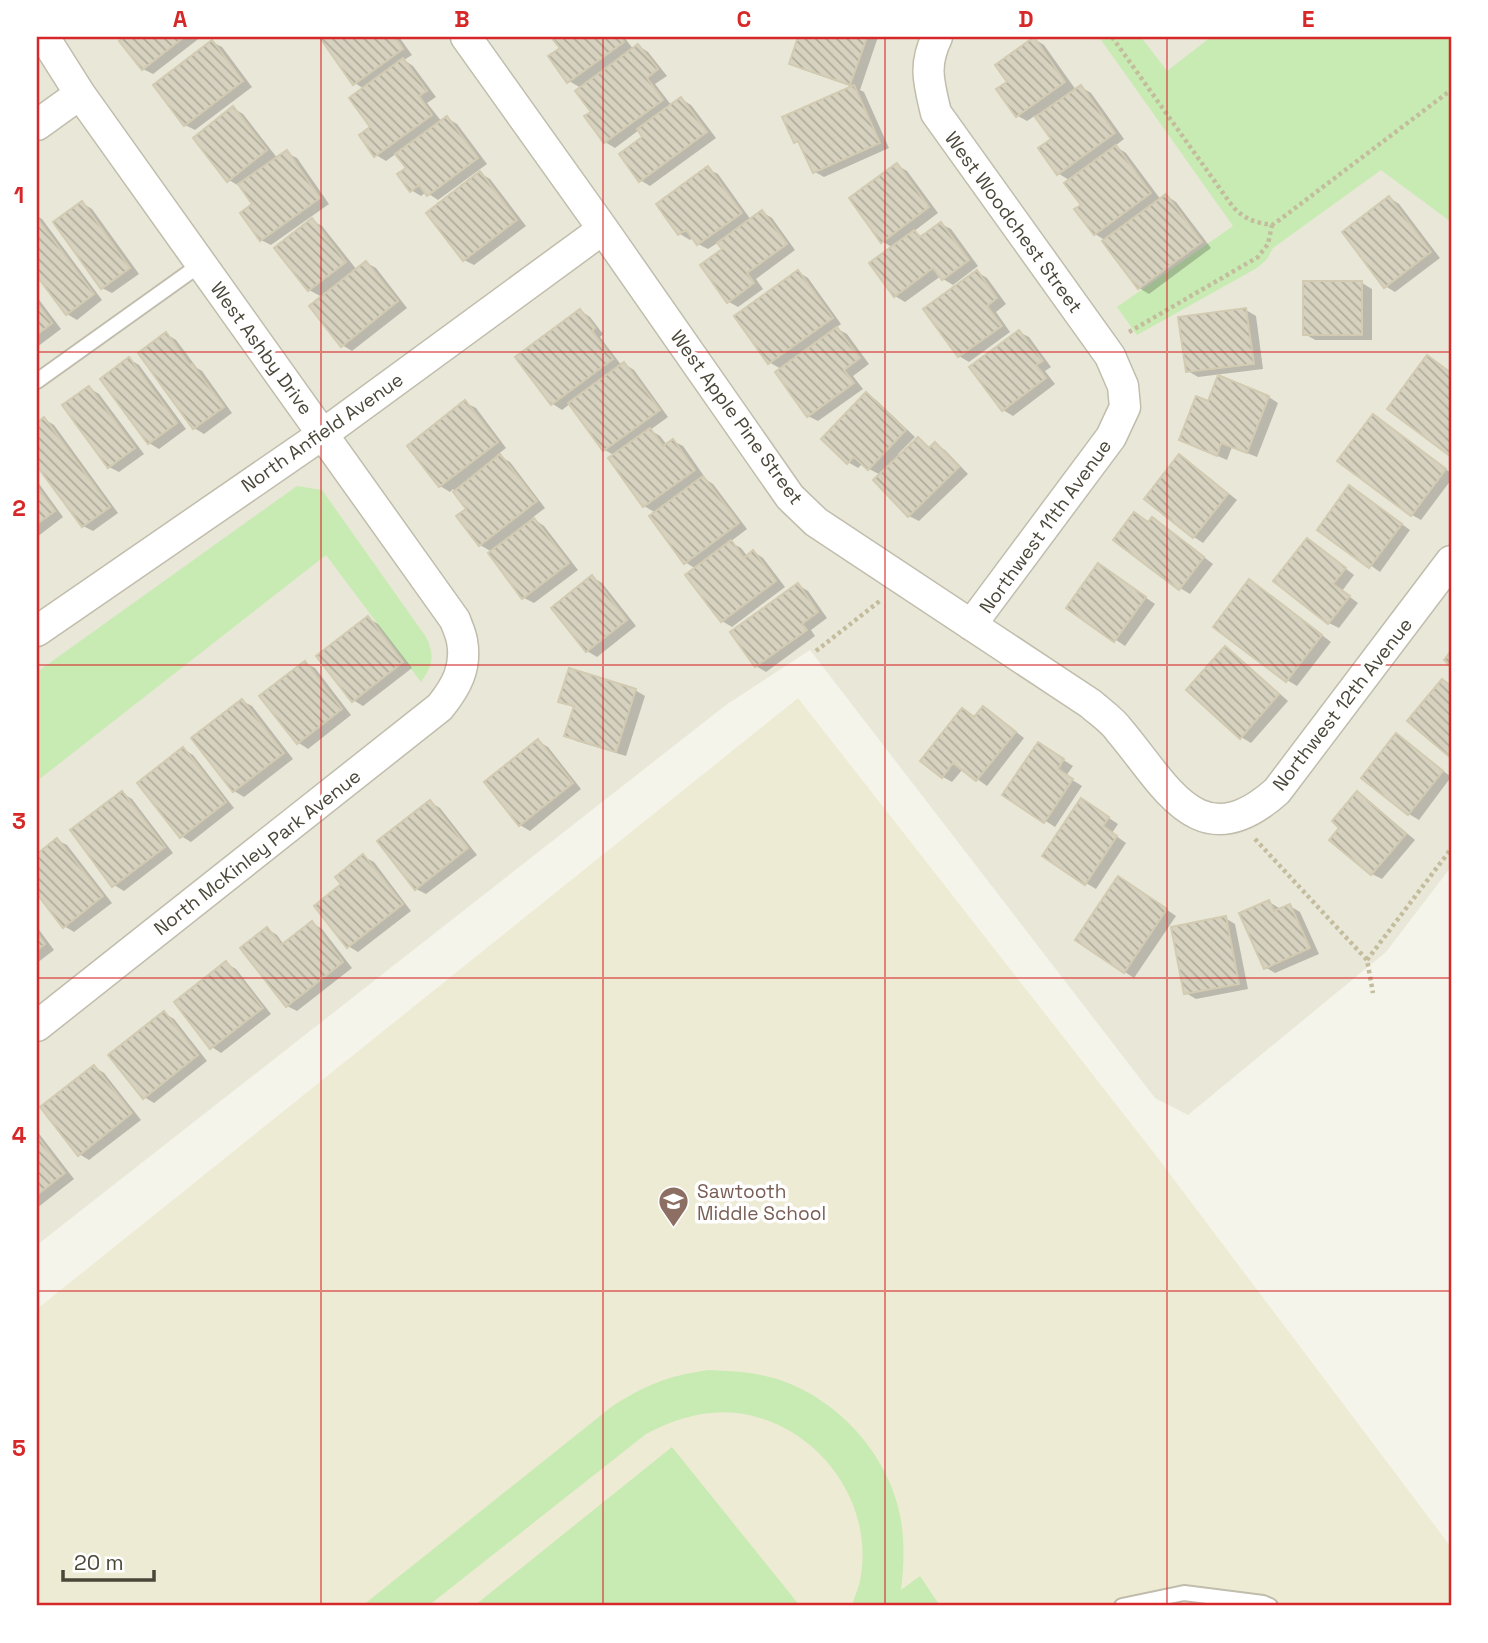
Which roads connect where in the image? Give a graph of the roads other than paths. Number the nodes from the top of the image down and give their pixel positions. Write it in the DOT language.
graph roads {
  1 [pos="44,37"];
  2 [pos="466,37"];
  3 [pos="934,43"];
  4 [pos="79,94"];
  5 [pos="37,125"];
  6 [pos="603,229"];
  7 [pos="201,264"];
  8 [pos="37,381"];
  9 [pos="1124,386"];
  10 [pos="323,434"];
  11 [pos="1451,561"];
  12 [pos="971,625"];
  13 [pos="37,631"];
  14 [pos="462,665"];
  15 [pos="1225,818"];
  16 [pos="37,1026"];
  17 [pos="1122,1606"];
  18 [pos="1269,1606"];
  1 -- 4 [label="street, West Ashby Drive"];
  2 -- 6 [label="street, West Apple Pine Street"];
  3 -- 9 [label="street, West Woodchest Street"];
  4 -- 5 [label="street"];
  4 -- 7 [label="street, West Ashby Drive"];
  6 -- 10 [label="street, North Anfield Avenue"];
  6 -- 12 [label="street, West Apple Pine Street"];
  7 -- 8 [label="lane"];
  7 -- 10 [label="street, West Ashby Drive"];
  9 -- 12 [label="street, Northwest 11th Avenue"];
  10 -- 13 [label="street, North Anfield Avenue"];
  10 -- 14 [label="street, West Ashby Drive"];
  11 -- 15 [label="street, Northwest 12th Avenue"];
  12 -- 15 [label="street, West Apple Pine Street"];
  14 -- 16 [label="street, North McKinley Park Avenue"];
  17 -- 18 [label="lane"];
}
